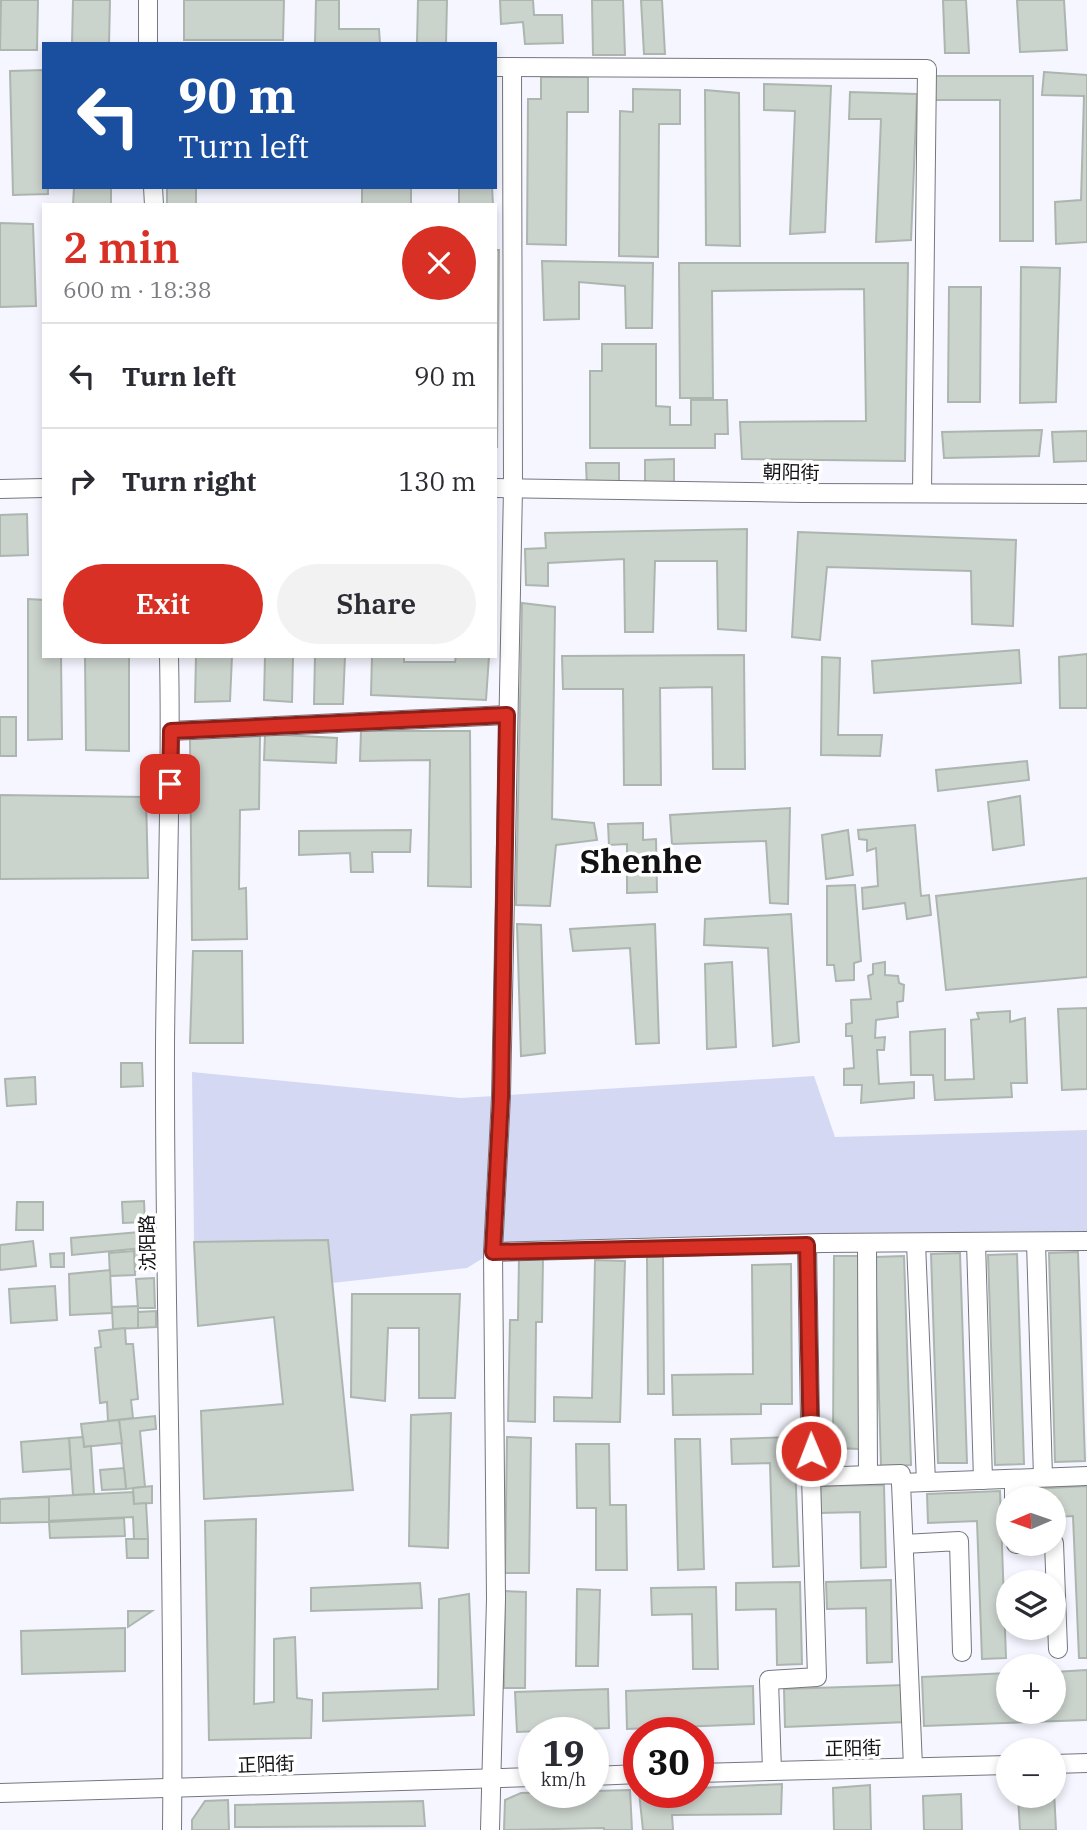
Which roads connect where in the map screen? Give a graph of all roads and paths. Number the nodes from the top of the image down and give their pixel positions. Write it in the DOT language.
graph roads {
  1 [pos="148,0"];
  2 [pos="148,42"];
  3 [pos="504,67"];
  4 [pos="0,488"];
  5 [pos="42,488"];
  6 [pos="504,488"];
  7 [pos="922,493"];
  8 [pos="1087,494"];
  9 [pos="169,658"];
  10 [pos="507,715"];
  11 [pos="171,731"];
  12 [pos="1087,1241"];
  13 [pos="976,1242"];
  14 [pos="1036,1242"];
  15 [pos="867,1243"];
  16 [pos="916,1243"];
  17 [pos="807,1245"];
  18 [pos="493,1252"];
  19 [pos="868,1475"];
  20 [pos="1087,1476"];
  21 [pos="811,1477"];
  22 [pos="1043,1477"];
  23 [pos="1014,1479"];
  24 [pos="983,1480"];
  25 [pos="926,1482"];
  26 [pos="901,1483"];
  27 [pos="1014,1486"];
  28 [pos="904,1544"];
  29 [pos="1054,1556"];
  30 [pos="1058,1649"];
  31 [pos="962,1652"];
  32 [pos="1087,1763"];
  33 [pos="1066,1764"];
  34 [pos="996,1765"];
  35 [pos="914,1768"];
  36 [pos="772,1771"];
  37 [pos="714,1773"];
  38 [pos="518,1777"];
  39 [pos="492,1778"];
  40 [pos="172,1788"];
  41 [pos="0,1793"];
  42 [pos="172,1830"];
  43 [pos="490,1830"];
  1 -- 2 [label="street"];
  3 -- 6 [label="street"];
  3 -- 7 [label="street"];
  4 -- 5 [label="street"];
  6 -- 7 [label="street, 朝阳街"];
  6 -- 10 [label="street"];
  7 -- 8 [label="street, 朝阳街"];
  9 -- 11 [label="street, 沈阳路"];
  10 -- 11 [label="street"];
  10 -- 18 [label="street"];
  11 -- 40 [label="street, 沈阳路"];
  12 -- 14 [label="street"];
  13 -- 14 [label="street"];
  13 -- 16 [label="street"];
  13 -- 24 [label="street"];
  14 -- 22 [label="street"];
  15 -- 16 [label="street"];
  15 -- 17 [label="street"];
  15 -- 19 [label="street"];
  16 -- 25 [label="street"];
  17 -- 18 [label="street"];
  17 -- 21 [label="street"];
  18 -- 39 [label="street"];
  19 -- 21 [label="street"];
  19 -- 26 [label="street"];
  20 -- 22 [label="street"];
  21 -- 36 [label="street"];
  22 -- 23 [label="street"];
  23 -- 24 [label="street"];
  23 -- 27 [label="street"];
  24 -- 25 [label="street"];
  25 -- 26 [label="street"];
  26 -- 28 [label="street"];
  28 -- 31 [label="street"];
  28 -- 35 [label="street"];
  29 -- 30 [label="street"];
  32 -- 33 [label="street"];
  34 -- 35 [label="street, 正阳街"];
  35 -- 36 [label="street, 正阳街"];
  36 -- 37 [label="street, 正阳街"];
  38 -- 39 [label="street, 正阳街"];
  39 -- 40 [label="street, 正阳街"];
  39 -- 43 [label="street"];
  40 -- 41 [label="street, 正阳街"];
  40 -- 42 [label="street, 沈阳路"];
}
